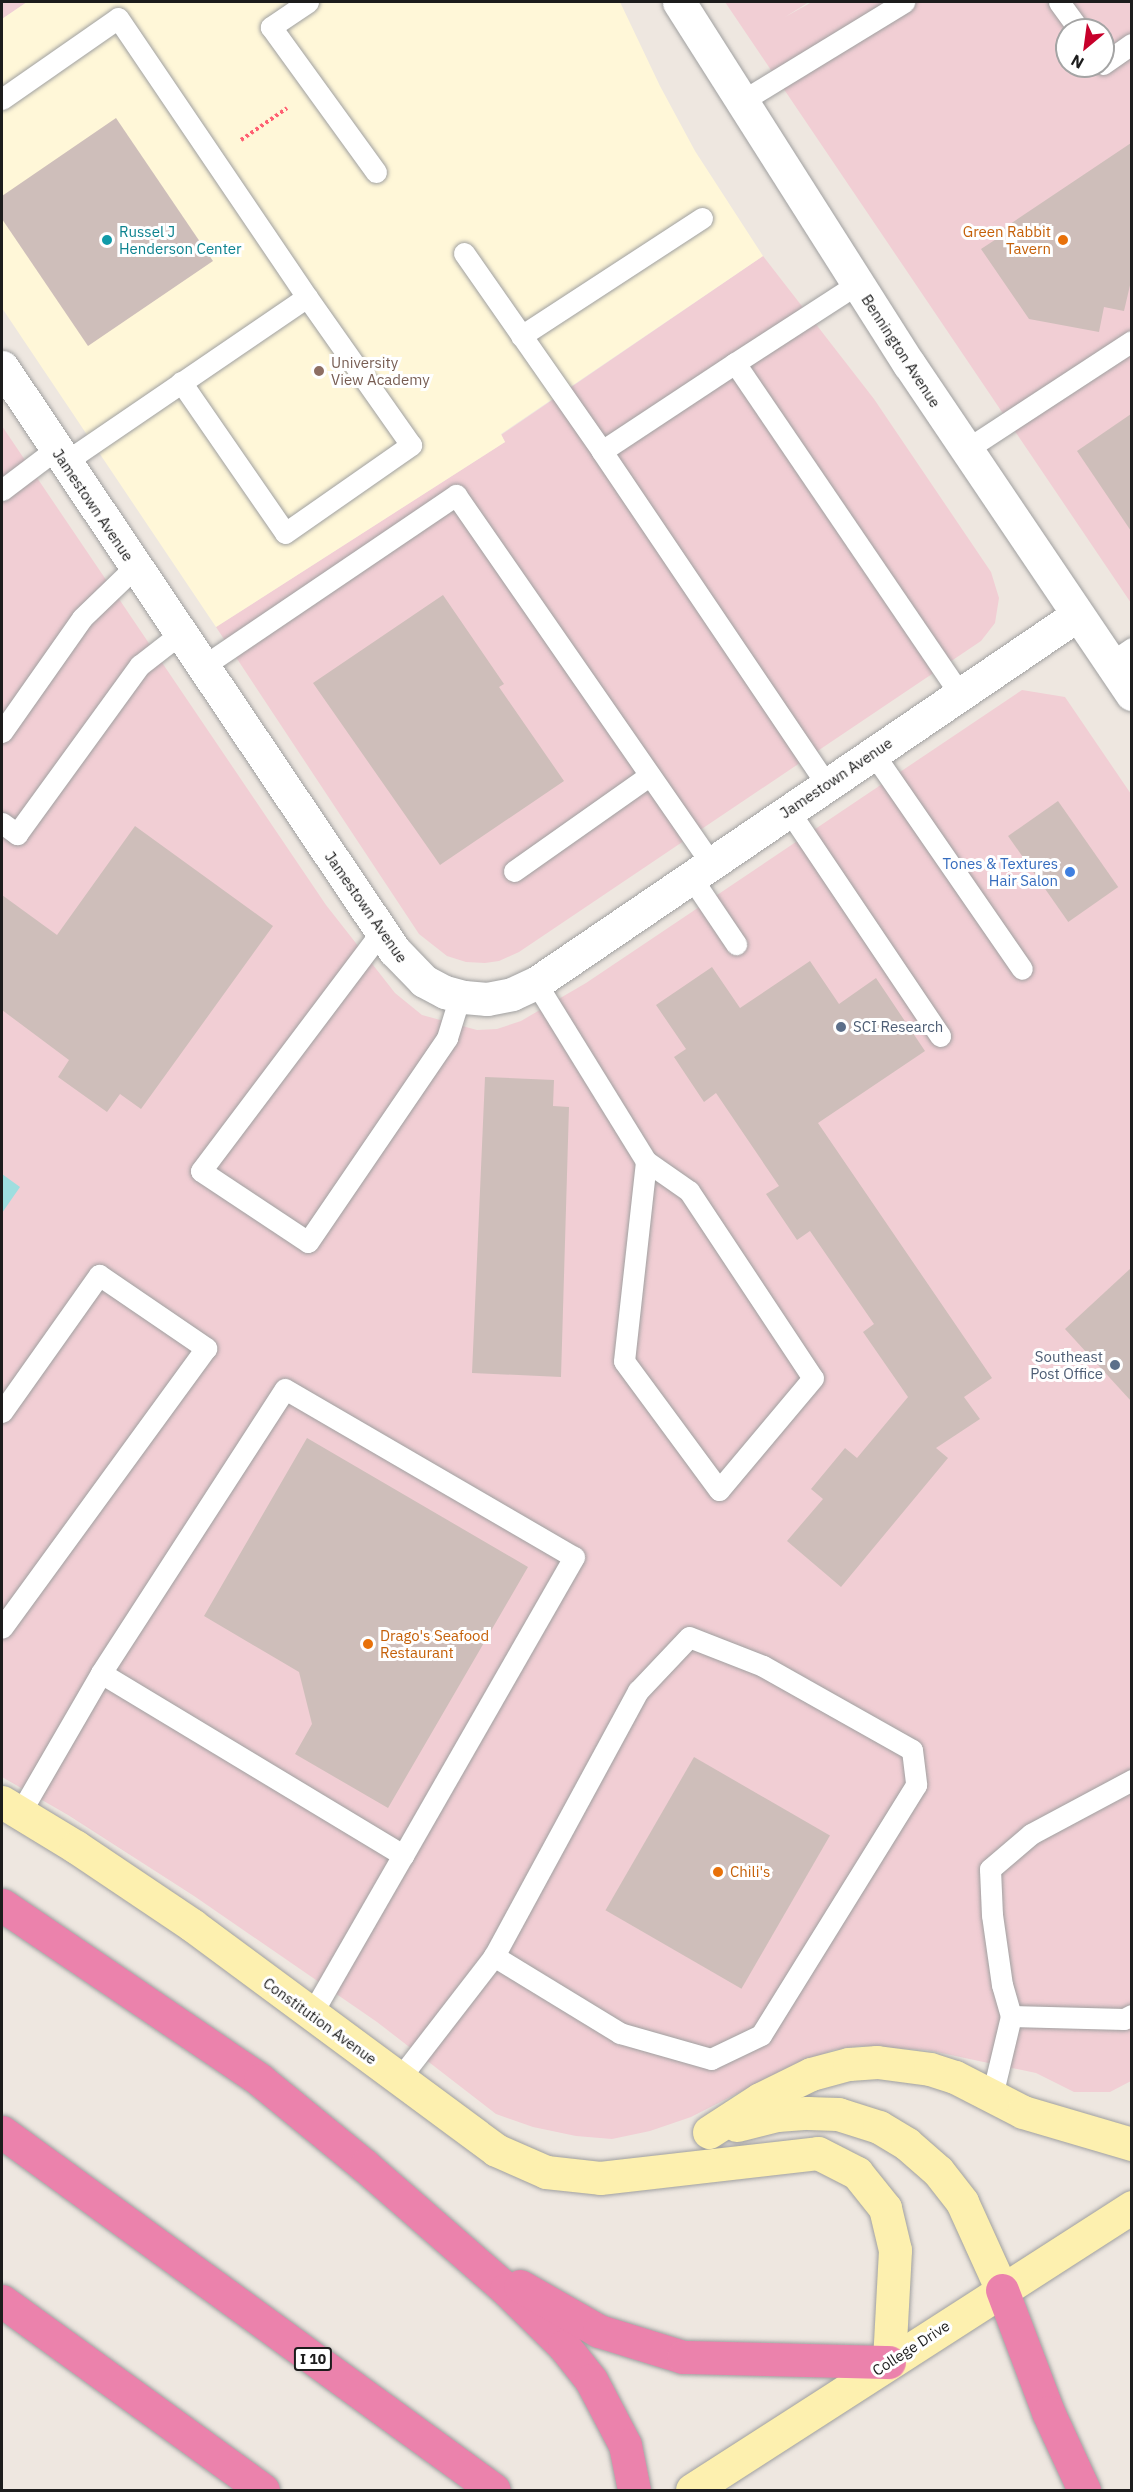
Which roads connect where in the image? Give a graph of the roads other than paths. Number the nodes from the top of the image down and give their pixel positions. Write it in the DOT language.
graph roads {
  1 [pos="308,2"];
  2 [pos="680,2"];
  3 [pos="904,2"];
  4 [pos="1059,2"];
  5 [pos="1070,18"];
  6 [pos="1131,44"];
  7 [pos="1115,55"];
  8 [pos="2,99"];
  9 [pos="742,101"];
  10 [pos="376,172"];
  11 [pos="702,218"];
  12 [pos="464,253"];
  13 [pos="857,284"];
  14 [pos="307,297"];
  15 [pos="521,336"];
  16 [pos="1131,341"];
  17 [pos="735,363"];
  18 [pos="2,367"];
  19 [pos="181,382"];
  20 [pos="967,449"];
  21 [pos="602,451"];
  22 [pos="61,455"];
  23 [pos="2,490"];
  24 [pos="135,567"];
  25 [pos="1077,615"];
  26 [pos="180,634"];
  27 [pos="1121,655"];
  28 [pos="202,667"];
  29 [pos="960,694"];
  30 [pos="1131,694"];
  31 [pos="2,732"];
  32 [pos="873,753"];
  33 [pos="650,775"];
  34 [pos="827,784"];
  35 [pos="789,811"];
  36 [pos="2,823"];
  37 [pos="701,870"];
  38 [pos="514,871"];
  39 [pos="381,932"];
  40 [pos="736,944"];
  41 [pos="1022,969"];
  42 [pos="536,983"];
  43 [pos="460,996"];
  44 [pos="940,1036"];
  45 [pos="646,1161"];
  46 [pos="2,1412"];
  47 [pos="2,1628"];
  48 [pos="101,1673"];
  49 [pos="1131,1780"];
  50 [pos="11,1808"];
  51 [pos="403,1855"];
  52 [pos="2,1905"];
  53 [pos="494,1956"];
  54 [pos="311,2015"];
  55 [pos="1131,2015"];
  56 [pos="1011,2016"];
  57 [pos="399,2079"];
  58 [pos="992,2096"];
  59 [pos="2,2132"];
  60 [pos="709,2132"];
  61 [pos="1131,2144"];
  62 [pos="659,2169"];
  63 [pos="1131,2207"];
  64 [pos="473,2259"];
  65 [pos="1002,2290"];
  66 [pos="2,2301"];
  67 [pos="889,2362"];
  68 [pos="263,2490"];
  69 [pos="494,2490"];
  70 [pos="634,2490"];
  71 [pos="692,2490"];
  72 [pos="1084,2490"];
  1 -- 10 [label="lane"];
  2 -- 9 [label="street, Bennington Avenue"];
  3 -- 9 [label="lane"];
  4 -- 5 [label="lane"];
  6 -- 7 [label="lane"];
  8 -- 14 [label="lane"];
  9 -- 13 [label="street, Bennington Avenue"];
  11 -- 15 [label="lane"];
  12 -- 15 [label="lane"];
  13 -- 17 [label="lane"];
  13 -- 20 [label="street, Bennington Avenue"];
  14 -- 19 [label="lane"];
  14 -- 19 [label="lane"];
  15 -- 21 [label="lane"];
  16 -- 20 [label="lane"];
  17 -- 21 [label="lane"];
  17 -- 29 [label="lane"];
  18 -- 22 [label="street, Jamestown Avenue"];
  19 -- 22 [label="lane"];
  20 -- 25 [label="street, Bennington Avenue"];
  21 -- 34 [label="lane"];
  22 -- 23 [label="lane"];
  22 -- 24 [label="street, Jamestown Avenue"];
  24 -- 26 [label="street, Jamestown Avenue"];
  24 -- 31 [label="lane"];
  25 -- 27 [label="street, Bennington Avenue"];
  25 -- 29 [label="street, Jamestown Avenue"];
  26 -- 28 [label="street, Jamestown Avenue"];
  26 -- 36 [label="lane"];
  27 -- 30 [label="street, Bennington Avenue"];
  28 -- 33 [label="lane"];
  28 -- 39 [label="street, Jamestown Avenue"];
  29 -- 32 [label="street, Jamestown Avenue"];
  32 -- 34 [label="street, Jamestown Avenue"];
  32 -- 41 [label="lane"];
  33 -- 37 [label="lane"];
  33 -- 38 [label="lane"];
  34 -- 35 [label="street, Jamestown Avenue"];
  35 -- 37 [label="street, Jamestown Avenue"];
  35 -- 44 [label="lane"];
  37 -- 40 [label="lane"];
  37 -- 42 [label="street, Jamestown Avenue"];
  39 -- 43 [label="street, Jamestown Avenue"];
  39 -- 43 [label="lane"];
  42 -- 43 [label="street, Jamestown Avenue"];
  42 -- 45 [label="lane"];
  45 -- 45 [label="lane"];
  46 -- 47 [label="lane"];
  48 -- 50 [label="lane"];
  48 -- 51 [label="lane"];
  48 -- 51 [label="lane"];
  49 -- 56 [label="lane"];
  50 -- 54 [label="street, Constitution Avenue"];
  51 -- 54 [label="lane"];
  52 -- 64 [label="highway"];
  53 -- 53 [label="lane"];
  53 -- 57 [label="lane"];
  54 -- 57 [label="street, Constitution Avenue"];
  55 -- 56 [label="lane"];
  56 -- 58 [label="lane"];
  57 -- 62 [label="street, Constitution Avenue"];
  58 -- 60 [label="street, Constitution Avenue"];
  58 -- 61 [label="street, Constitution Avenue"];
  59 -- 69 [label="highway, I 10"];
  60 -- 62 [label="street, Constitution Avenue"];
  60 -- 65 [label="street, Constitution Avenue"];
  62 -- 67 [label="street, Constitution Avenue"];
  63 -- 65 [label="street, College Drive"];
  64 -- 67 [label="highway"];
  64 -- 70 [label="highway"];
  65 -- 67 [label="street, College Drive"];
  65 -- 72 [label="highway"];
  66 -- 68 [label="highway"];
  67 -- 71 [label="street, College Drive"];
}
